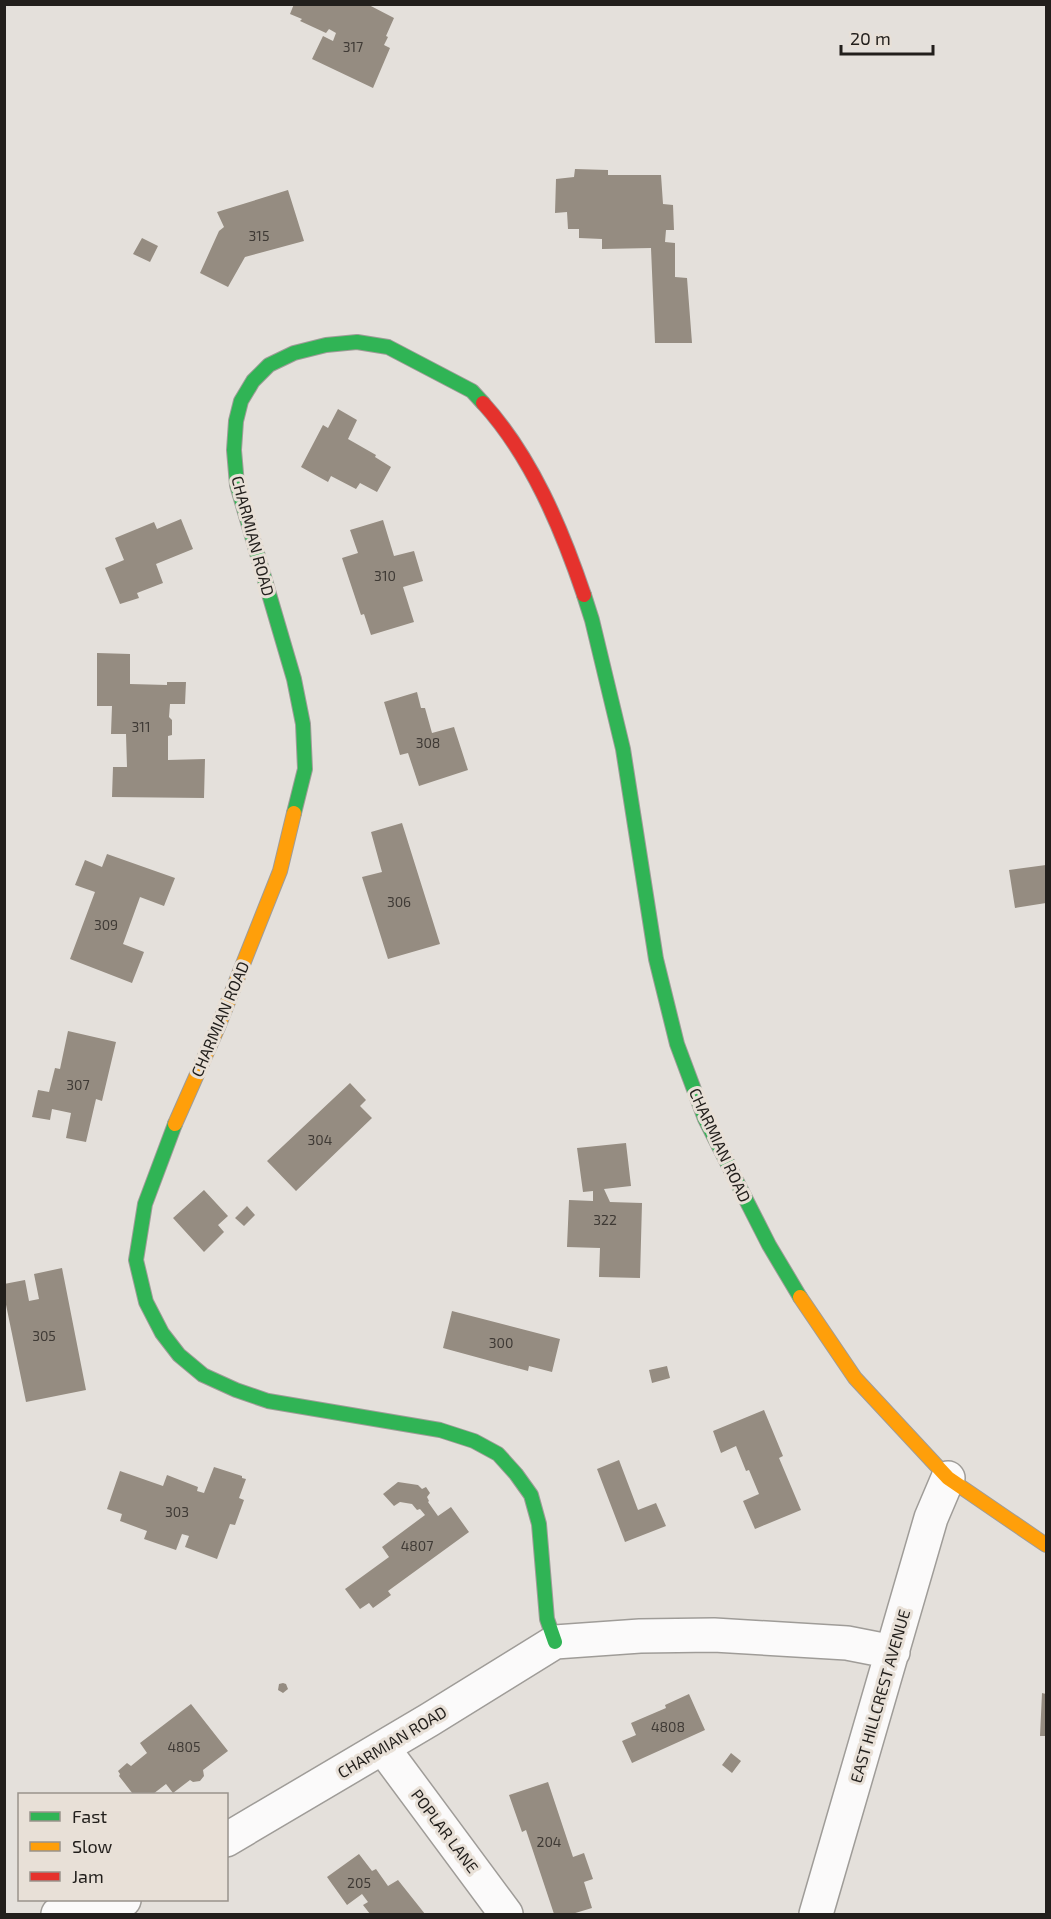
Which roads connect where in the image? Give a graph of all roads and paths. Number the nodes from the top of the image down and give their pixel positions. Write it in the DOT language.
graph roads {
  1 [pos="948,1478"];
  2 [pos="1047,1545"];
  3 [pos="555,1642"];
  4 [pos="893,1652"];
  5 [pos="383,1748"];
  6 [pos="228,1839"];
  7 [pos="115,1901"];
  8 [pos="57,1914"];
  9 [pos="506,1914"];
  10 [pos="816,1914"];
  1 -- 2 [label="street, CHARMIAN ROAD"];
  1 -- 3 [label="street, CHARMIAN ROAD"];
  1 -- 4 [label="street, EAST HILLCREST AVENUE"];
  3 -- 4 [label="street, CHARMIAN ROAD"];
  3 -- 5 [label="street, CHARMIAN ROAD"];
  4 -- 10 [label="street, EAST HILLCREST AVENUE"];
  5 -- 6 [label="street, CHARMIAN ROAD"];
  5 -- 9 [label="street, POPLAR LANE"];
  7 -- 8 [label="street"];
}
